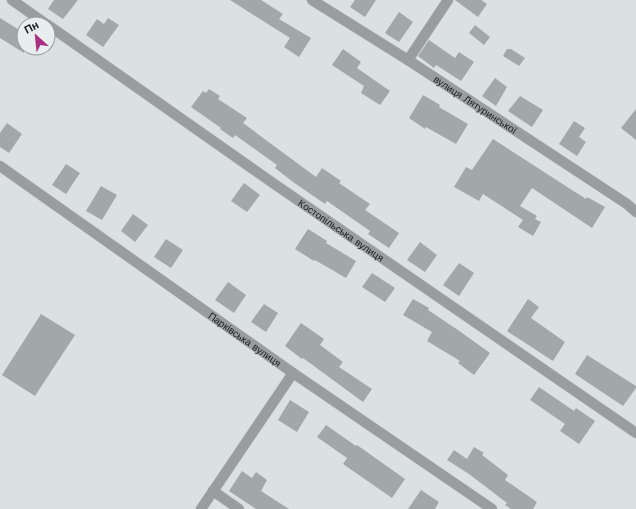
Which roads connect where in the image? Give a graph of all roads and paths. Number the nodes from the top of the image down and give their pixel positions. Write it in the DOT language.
graph roads {
  1 [pos="12,0"];
  2 [pos="312,0"];
  3 [pos="448,0"];
  4 [pos="34,16"];
  5 [pos="56,31"];
  6 [pos="408,60"];
  7 [pos="0,166"];
  8 [pos="636,212"];
  9 [pos="293,373"];
  10 [pos="636,433"];
  11 [pos="213,491"];
  12 [pos="201,509"];
  13 [pos="239,509"];
  14 [pos="492,509"];
  1 -- 4 [label="street, Костопільська вулиця"];
  2 -- 6 [label="street, вулиця Лятуринської"];
  3 -- 6 [label="street"];
  5 -- 10 [label="street, Костопільська вулиця"];
  6 -- 8 [label="street, вулиця Лятуринської"];
  7 -- 9 [label="street, Парківська вулиця"];
  9 -- 11 [label="street"];
  9 -- 14 [label="street, Парківська вулиця"];
  11 -- 12 [label="street"];
  11 -- 13 [label="street"];
}
